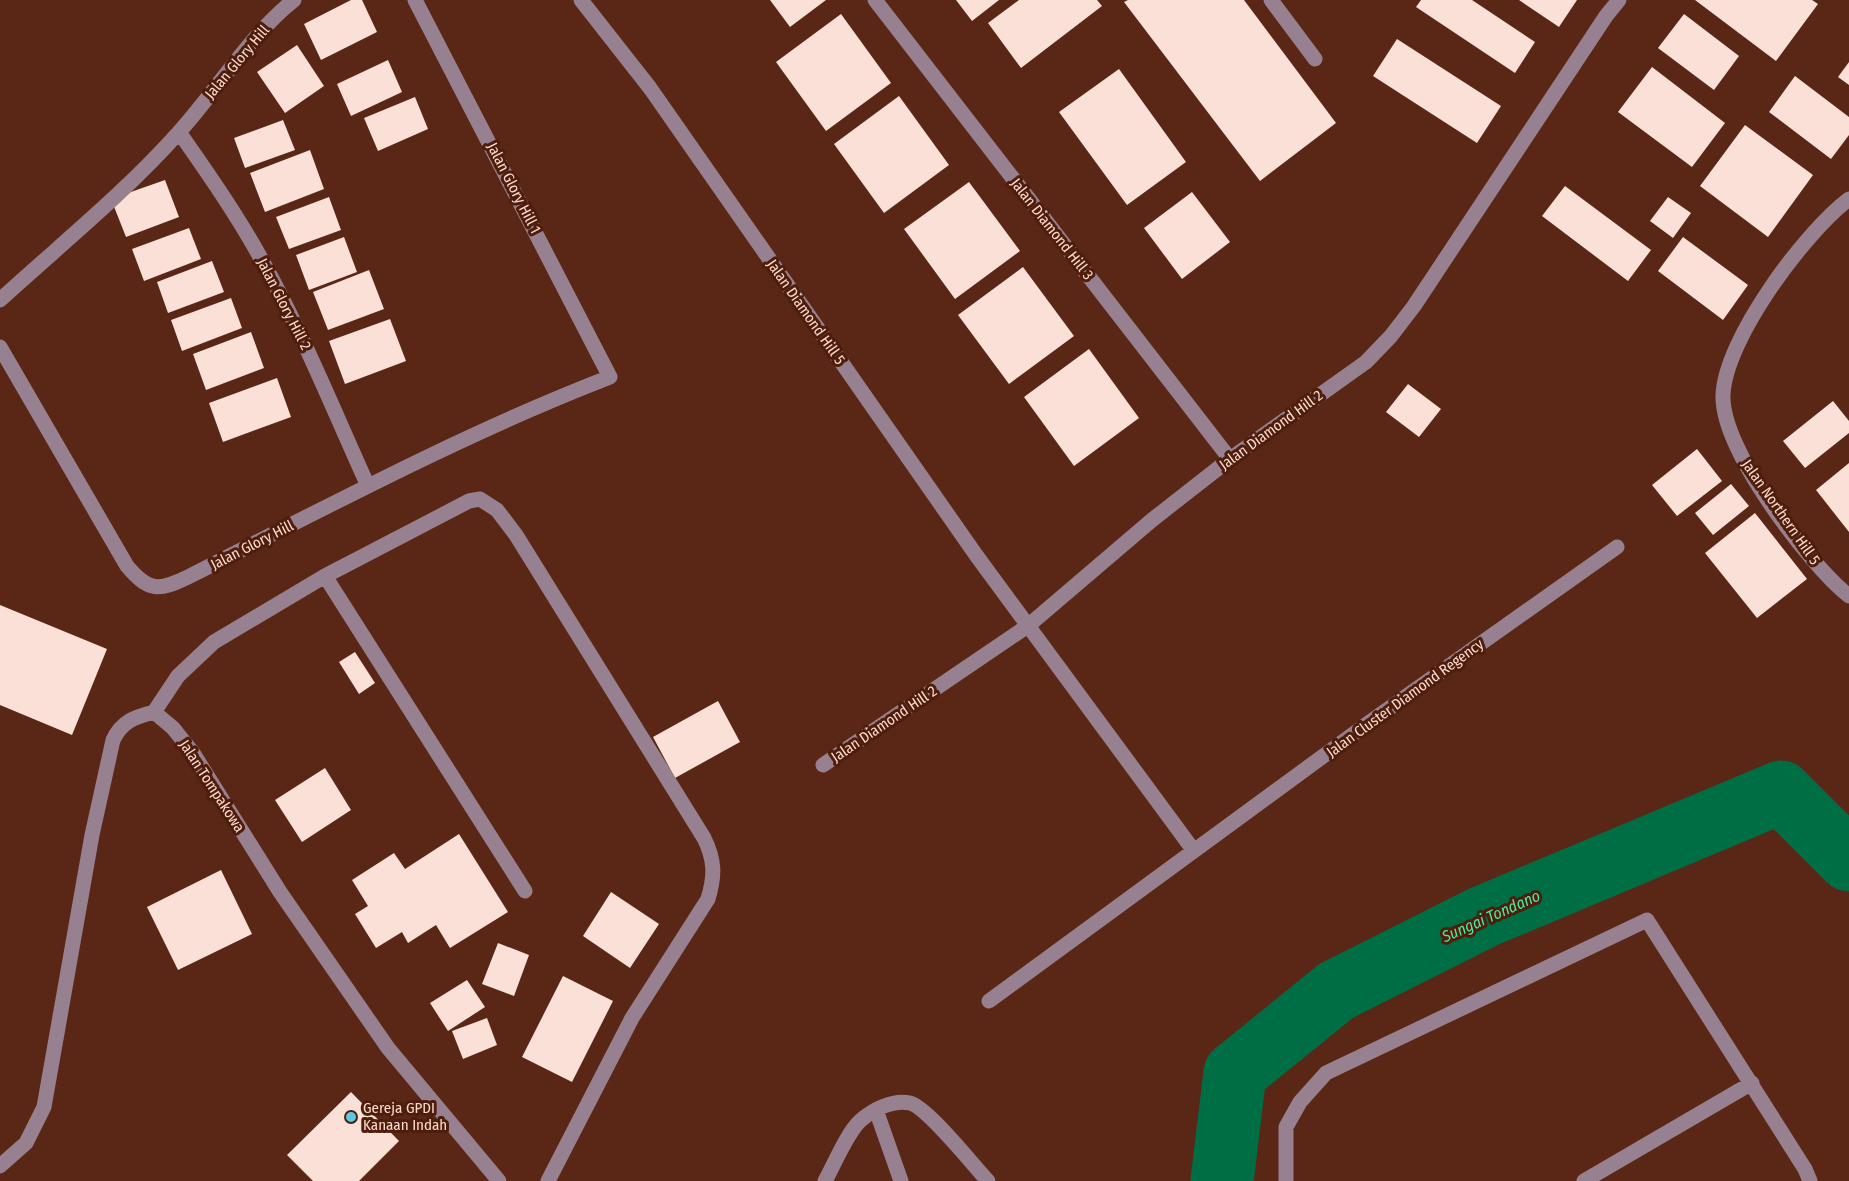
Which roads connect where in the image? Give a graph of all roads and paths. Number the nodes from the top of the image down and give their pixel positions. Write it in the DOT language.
graph roads {
  1 [pos="294,0"];
  2 [pos="416,0"];
  3 [pos="581,0"];
  4 [pos="875,0"];
  5 [pos="1271,0"];
  6 [pos="1619,0"];
  7 [pos="1315,59"];
  8 [pos="179,132"];
  9 [pos="1845,201"];
  10 [pos="0,300"];
  11 [pos="0,347"];
  12 [pos="610,376"];
  13 [pos="1230,459"];
  14 [pos="368,486"];
  15 [pos="1617,547"];
  16 [pos="325,576"];
  17 [pos="1849,596"];
  18 [pos="1029,625"];
  19 [pos="154,712"];
  20 [pos="823,765"];
  21 [pos="1194,851"];
  22 [pos="525,891"];
  23 [pos="989,1001"];
  24 [pos="1752,1083"];
  25 [pos="876,1110"];
  26 [pos="0,1166"];
  27 [pos="499,1181"];
  28 [pos="548,1181"];
  29 [pos="825,1181"];
  30 [pos="901,1181"];
  31 [pos="988,1181"];
  32 [pos="1286,1181"];
  33 [pos="1584,1181"];
  34 [pos="1810,1181"];
  1 -- 8 [label="street, Jalan Glory Hill"];
  2 -- 12 [label="street, Jalan Glory Hill 1"];
  3 -- 18 [label="street, Jalan Diamond Hill 5"];
  4 -- 13 [label="street, Jalan Diamond Hill 3"];
  5 -- 7 [label="street"];
  6 -- 13 [label="street, Jalan Diamond Hill 2"];
  8 -- 10 [label="street, Jalan Glory Hill"];
  8 -- 14 [label="street, Jalan Glory Hill 2"];
  9 -- 17 [label="street, Jalan Northern Hill 5"];
  11 -- 14 [label="street, Jalan Glory Hill"];
  12 -- 14 [label="street, Jalan Glory Hill"];
  13 -- 18 [label="street, Jalan Diamond Hill 2"];
  15 -- 21 [label="street, Jalan Cluster Diamond Regency"];
  16 -- 19 [label="street"];
  16 -- 22 [label="street"];
  16 -- 28 [label="street"];
  18 -- 20 [label="street, Jalan Diamond Hill 2"];
  18 -- 21 [label="street"];
  19 -- 26 [label="street"];
  19 -- 27 [label="street, Jalan Tompakowa"];
  21 -- 23 [label="street, Jalan Cluster Diamond Regency"];
  24 -- 32 [label="street"];
  24 -- 33 [label="street"];
  24 -- 34 [label="street"];
  25 -- 29 [label="street"];
  25 -- 30 [label="street"];
  25 -- 31 [label="street"];
}
